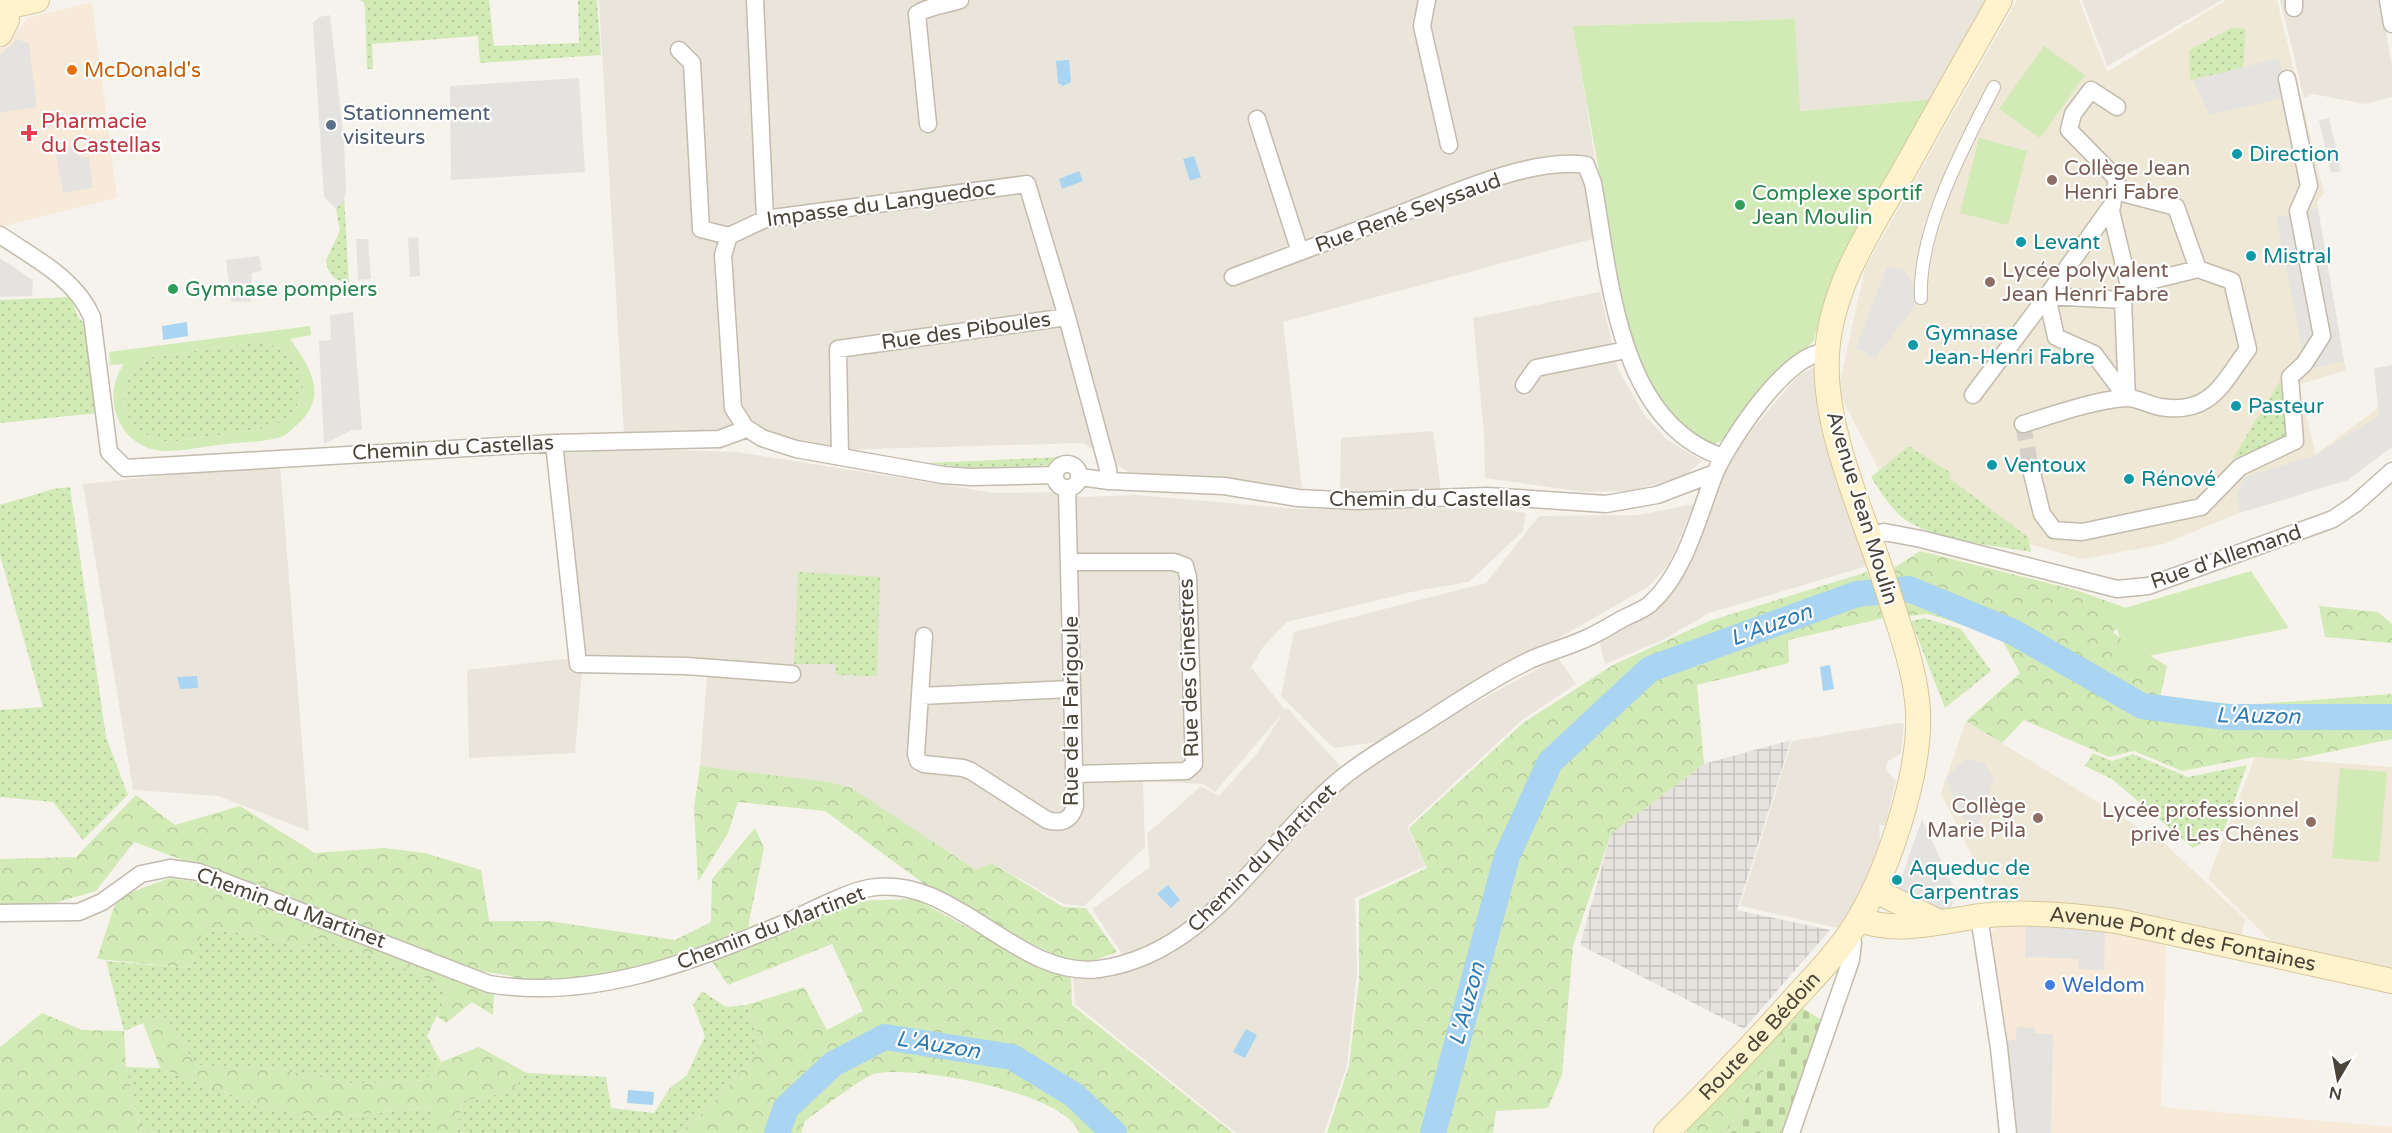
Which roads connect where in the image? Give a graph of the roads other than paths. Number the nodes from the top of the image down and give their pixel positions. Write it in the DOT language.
graph roads {
  1 [pos="37,0"];
  2 [pos="754,0"];
  3 [pos="960,0"];
  4 [pos="1427,0"];
  5 [pos="2000,0"];
  6 [pos="2388,0"];
  7 [pos="5,4"];
  8 [pos="2392,24"];
  9 [pos="0,34"];
  10 [pos="679,50"];
  11 [pos="2287,79"];
  12 [pos="1994,87"];
  13 [pos="2116,107"];
  14 [pos="1257,118"];
  15 [pos="928,124"];
  16 [pos="1449,145"];
  17 [pos="2113,198"];
  18 [pos="765,219"];
  19 [pos="0,235"];
  20 [pos="729,236"];
  21 [pos="1300,252"];
  22 [pos="2198,269"];
  23 [pos="1233,277"];
  24 [pos="2126,293"];
  25 [pos="2047,296"];
  26 [pos="1921,298"];
  27 [pos="1067,317"];
  28 [pos="1626,350"];
  29 [pos="1827,352"];
  30 [pos="1524,385"];
  31 [pos="1973,395"];
  32 [pos="2127,398"];
  33 [pos="2023,424"];
  34 [pos="745,427"];
  35 [pos="554,443"];
  36 [pos="840,456"];
  37 [pos="1722,457"];
  38 [pos="2031,469"];
  39 [pos="2392,471"];
  40 [pos="1715,473"];
  41 [pos="1108,481"];
  42 [pos="1073,483"];
  43 [pos="1868,536"];
  44 [pos="1069,562"];
  45 [pos="924,636"];
  46 [pos="792,674"];
  47 [pos="1071,689"];
  48 [pos="920,696"];
  49 [pos="1074,774"];
  50 [pos="1874,890"];
  51 [pos="0,913"];
  52 [pos="1979,916"];
  53 [pos="1937,921"];
  54 [pos="1854,927"];
  55 [pos="2392,981"];
  56 [pos="1666,1133"];
  57 [pos="1791,1133"];
  58 [pos="2008,1133"];
  1 -- 7 [label="main road"];
  2 -- 18 [label="street"];
  3 -- 15 [label="street"];
  4 -- 16 [label="street"];
  5 -- 29 [label="main road, Avenue Jean Moulin"];
  6 -- 8 [label="street"];
  7 -- 9 [label="main road"];
  10 -- 20 [label="street"];
  11 -- 38 [label="street"];
  12 -- 26 [label="street"];
  13 -- 17 [label="street"];
  14 -- 21 [label="street"];
  17 -- 22 [label="street"];
  17 -- 24 [label="street"];
  17 -- 25 [label="street"];
  18 -- 20 [label="street, Impasse du Languedoc"];
  18 -- 27 [label="street, Impasse du Languedoc"];
  19 -- 35 [label="street, Chemin du Castellas"];
  20 -- 34 [label="street"];
  21 -- 23 [label="street, Rue René Seyssaud"];
  21 -- 28 [label="street, Rue René Seyssaud"];
  22 -- 24 [label="street"];
  22 -- 32 [label="street"];
  24 -- 25 [label="street"];
  24 -- 32 [label="street"];
  25 -- 31 [label="street"];
  25 -- 32 [label="street"];
  27 -- 36 [label="street, Rue des Piboules"];
  27 -- 41 [label="street, Rue des Piboules"];
  28 -- 30 [label="street"];
  28 -- 37 [label="street"];
  29 -- 37 [label="street"];
  29 -- 43 [label="main road, Avenue Jean Moulin"];
  32 -- 33 [label="street"];
  34 -- 35 [label="street, Chemin du Castellas"];
  34 -- 36 [label="street"];
  35 -- 46 [label="street"];
  36 -- 42 [label="street, Chemin du Castellas"];
  37 -- 40 [label="street"];
  39 -- 43 [label="street, Rue d'Allemand"];
  40 -- 41 [label="street, Chemin du Castellas"];
  40 -- 51 [label="street, Chemin du Martinet"];
  41 -- 42 [label="street, Chemin du Castellas"];
  42 -- 44 [label="street, Rue de la Farigoule"];
  43 -- 50 [label="main road, Avenue Jean Moulin"];
  44 -- 47 [label="street, Rue de la Farigoule"];
  44 -- 49 [label="street, Rue des Ginestres"];
  45 -- 48 [label="street, Rue de la Farigoule"];
  47 -- 48 [label="street"];
  47 -- 49 [label="street, Rue de la Farigoule"];
  48 -- 49 [label="street, Rue de la Farigoule"];
  50 -- 53 [label="main road"];
  50 -- 54 [label="main road, Avenue Jean Moulin"];
  52 -- 53 [label="main road, Avenue Pont des Fontaines"];
  52 -- 55 [label="main road, Avenue Pont des Fontaines"];
  52 -- 58 [label="street"];
  53 -- 54 [label="main road, Avenue Pont des Fontaines"];
  54 -- 56 [label="main road, Route de Bédoin"];
  54 -- 57 [label="street"];
}
